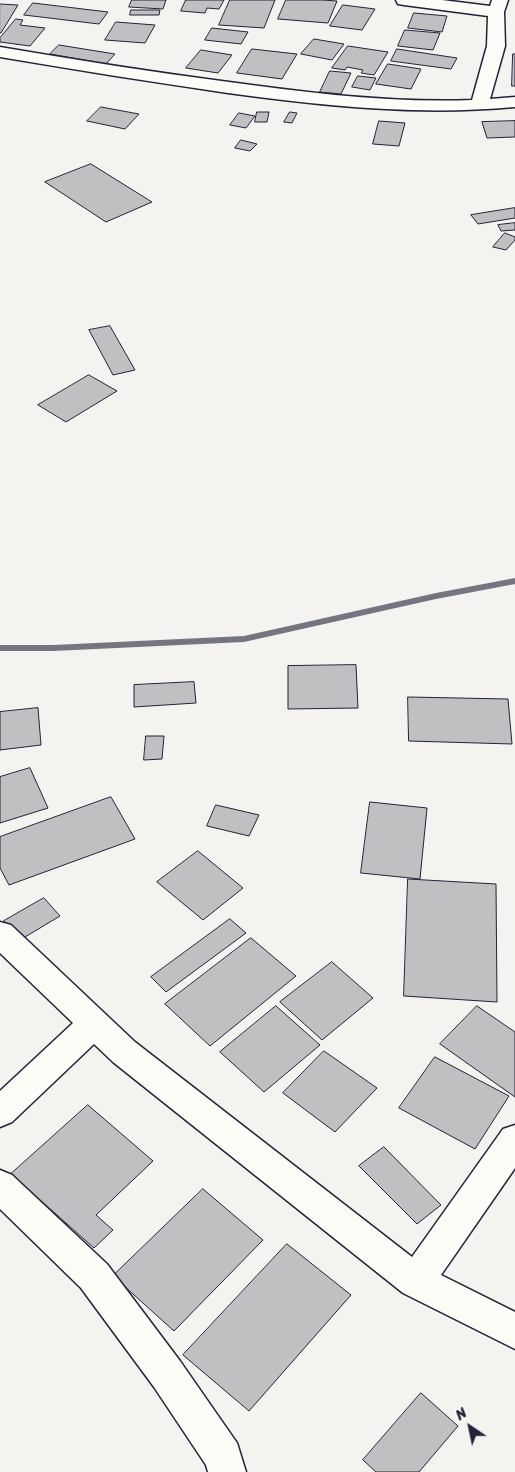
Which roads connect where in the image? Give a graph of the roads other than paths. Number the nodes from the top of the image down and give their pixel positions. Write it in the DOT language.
graph roads {
  1 [pos="404,0"];
  2 [pos="498,6"];
  3 [pos="0,52"];
  4 [pos="515,102"];
  5 [pos="479,106"];
  6 [pos="0,934"];
  7 [pos="93,1024"];
  8 [pos="0,1112"];
  9 [pos="515,1140"];
  10 [pos="0,1186"];
  11 [pos="416,1280"];
  12 [pos="515,1331"];
  13 [pos="227,1472"];
  1 -- 2 [label="street"];
  2 -- 5 [label="street"];
  3 -- 5 [label="street"];
  4 -- 5 [label="street"];
  6 -- 7 [label="street"];
  7 -- 8 [label="street"];
  7 -- 11 [label="street"];
  9 -- 11 [label="street"];
  10 -- 13 [label="street"];
  11 -- 12 [label="street"];
}
